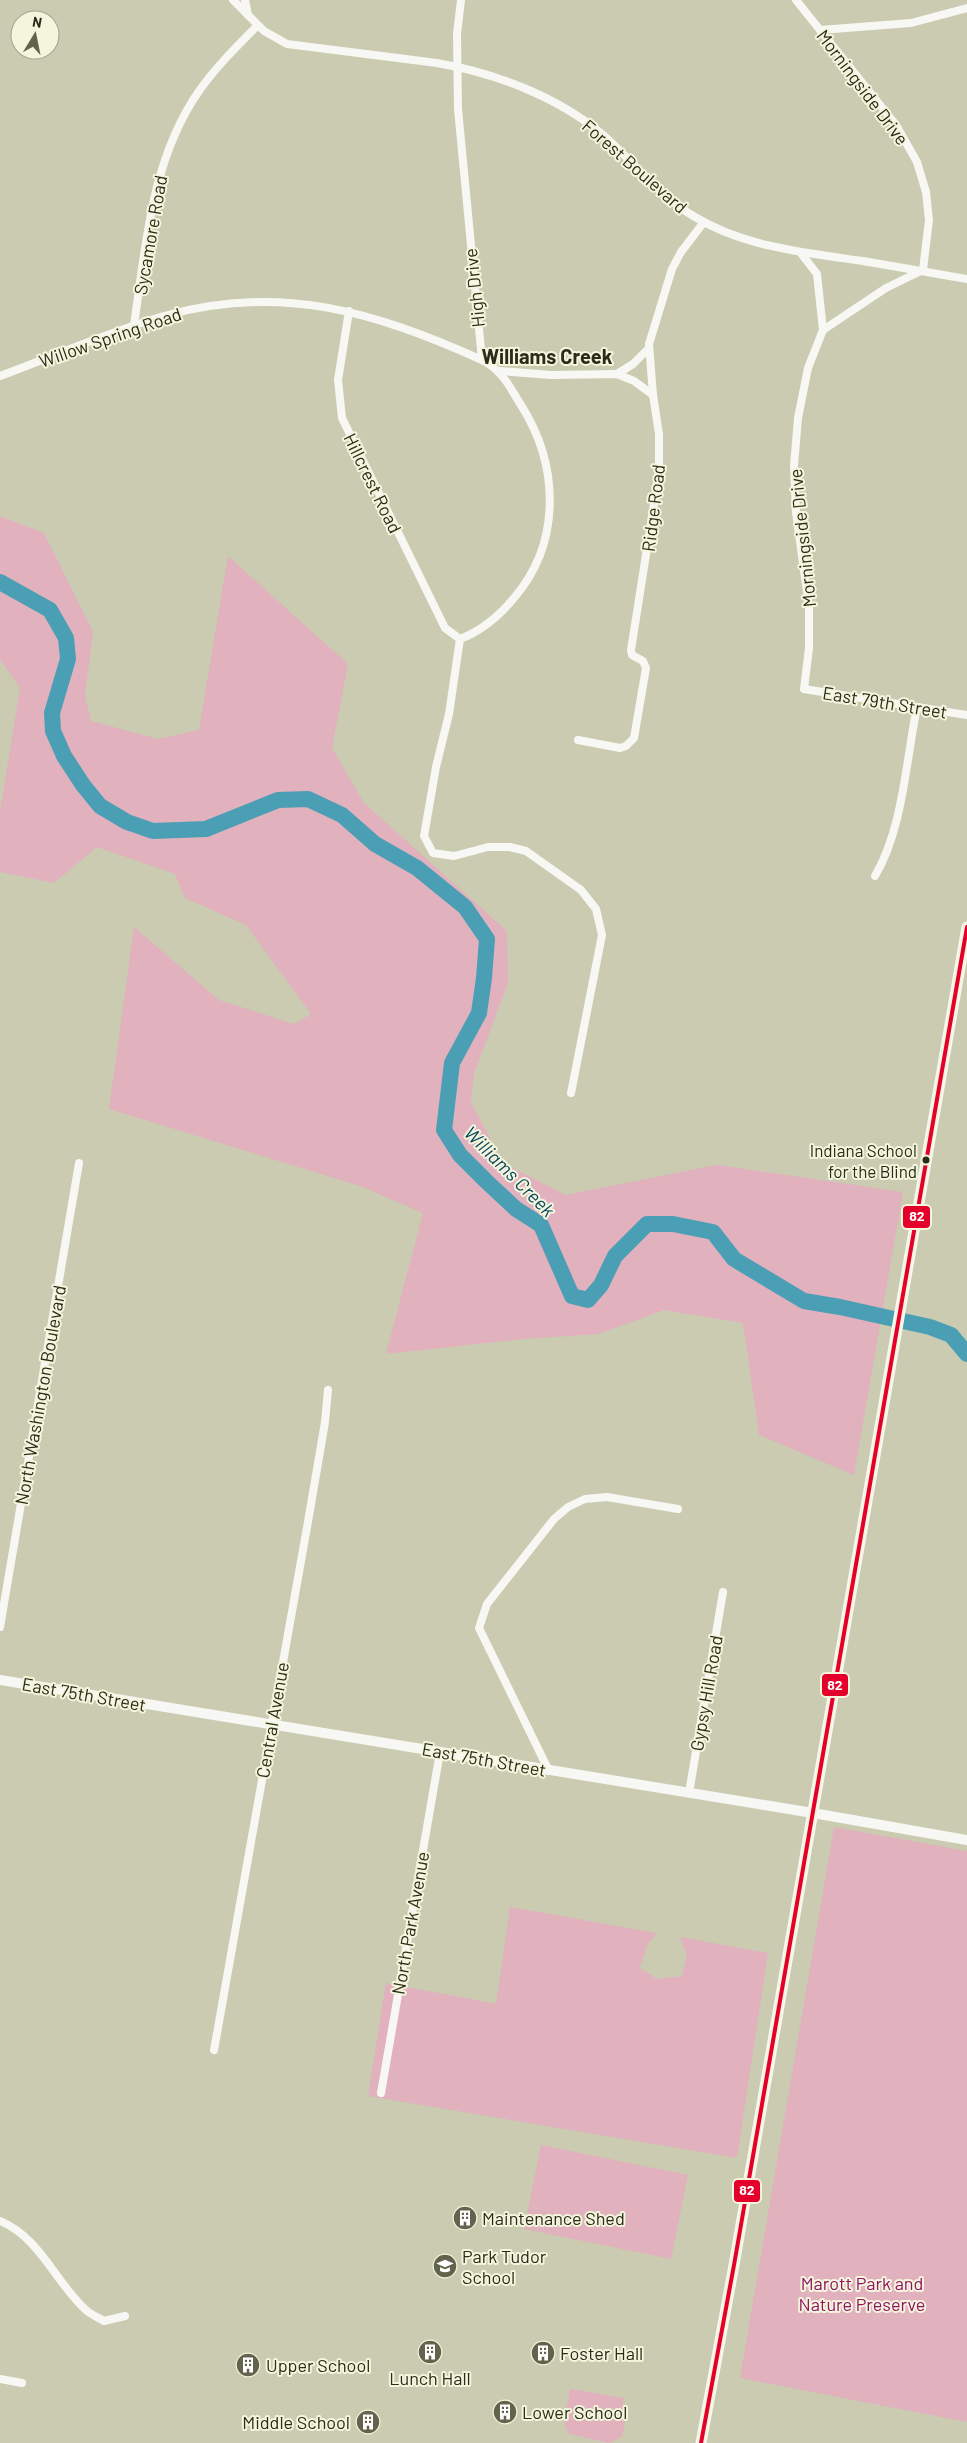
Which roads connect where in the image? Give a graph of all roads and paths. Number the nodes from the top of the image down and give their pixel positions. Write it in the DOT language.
graph roads {
  1 [pos="233,0"];
  2 [pos="245,0"];
  3 [pos="461,0"];
  4 [pos="796,0"];
  5 [pos="967,8"];
  6 [pos="248,17"];
  7 [pos="258,26"];
  8 [pos="820,30"];
  9 [pos="458,67"];
  10 [pos="704,222"];
  11 [pos="800,252"];
  12 [pos="923,270"];
  13 [pos="967,279"];
  14 [pos="349,311"];
  15 [pos="134,325"];
  16 [pos="822,330"];
  17 [pos="648,349"];
  18 [pos="482,360"];
  19 [pos="500,371"];
  20 [pos="616,374"];
  21 [pos="0,376"];
  22 [pos="653,395"];
  23 [pos="460,640"];
  24 [pos="804,689"];
  25 [pos="917,707"];
  26 [pos="967,715"];
  27 [pos="578,740"];
  28 [pos="876,876"];
  29 [pos="967,927"];
  30 [pos="571,1093"];
  31 [pos="79,1163"];
  32 [pos="328,1390"];
  33 [pos="678,1509"];
  34 [pos="723,1592"];
  35 [pos="0,1627"];
  36 [pos="0,1680"];
  37 [pos="271,1723"];
  38 [pos="440,1752"];
  39 [pos="549,1771"];
  40 [pos="689,1793"];
  41 [pos="813,1813"];
  42 [pos="964,1840"];
  43 [pos="214,2050"];
  44 [pos="381,2093"];
  45 [pos="0,2221"];
  46 [pos="125,2316"];
  47 [pos="0,2379"];
  48 [pos="22,2383"];
  49 [pos="701,2443"];
  1 -- 6 [label="street, Forest Boulevard"];
  2 -- 6 [label="street"];
  3 -- 9 [label="street, High Drive"];
  4 -- 8 [label="street, Morningside Drive"];
  5 -- 8 [label="street"];
  6 -- 7 [label="street, Forest Boulevard"];
  7 -- 9 [label="street, Forest Boulevard"];
  7 -- 15 [label="street, Sycamore Road"];
  8 -- 12 [label="street, Morningside Drive"];
  9 -- 10 [label="street, Forest Boulevard"];
  9 -- 18 [label="street, High Drive"];
  10 -- 11 [label="street, Forest Boulevard"];
  10 -- 17 [label="street, Ridge Road"];
  11 -- 12 [label="street, Forest Boulevard"];
  11 -- 16 [label="street, Morningside Drive"];
  12 -- 13 [label="street, Forest Boulevard"];
  12 -- 16 [label="street"];
  14 -- 15 [label="street, Willow Spring Road"];
  14 -- 18 [label="street, Willow Spring Road"];
  14 -- 23 [label="street, Hillcrest Road"];
  15 -- 21 [label="street, Willow Spring Road"];
  16 -- 24 [label="street, Morningside Drive"];
  17 -- 20 [label="street"];
  17 -- 22 [label="street, Ridge Road"];
  18 -- 19 [label="street"];
  19 -- 20 [label="street"];
  19 -- 23 [label="street"];
  20 -- 22 [label="street"];
  22 -- 27 [label="street, Ridge Road"];
  23 -- 30 [label="street"];
  24 -- 25 [label="street, East 79th Street"];
  25 -- 26 [label="street, East 79th Street"];
  25 -- 28 [label="street"];
  29 -- 41 [label="main road"];
  31 -- 35 [label="street, North Washington Boulevard"];
  32 -- 37 [label="street, Central Avenue"];
  33 -- 39 [label="street"];
  34 -- 40 [label="street, Gypsy Hill Road"];
  36 -- 37 [label="street, East 75th Street"];
  37 -- 38 [label="street, East 75th Street"];
  37 -- 43 [label="street, Central Avenue"];
  38 -- 39 [label="street, East 75th Street"];
  38 -- 44 [label="street, North Park Avenue"];
  39 -- 40 [label="street, East 75th Street"];
  40 -- 41 [label="street, East 75th Street"];
  41 -- 42 [label="street, East 75th Street"];
  41 -- 49 [label="main road"];
  45 -- 46 [label="street"];
  47 -- 48 [label="street"];
}
